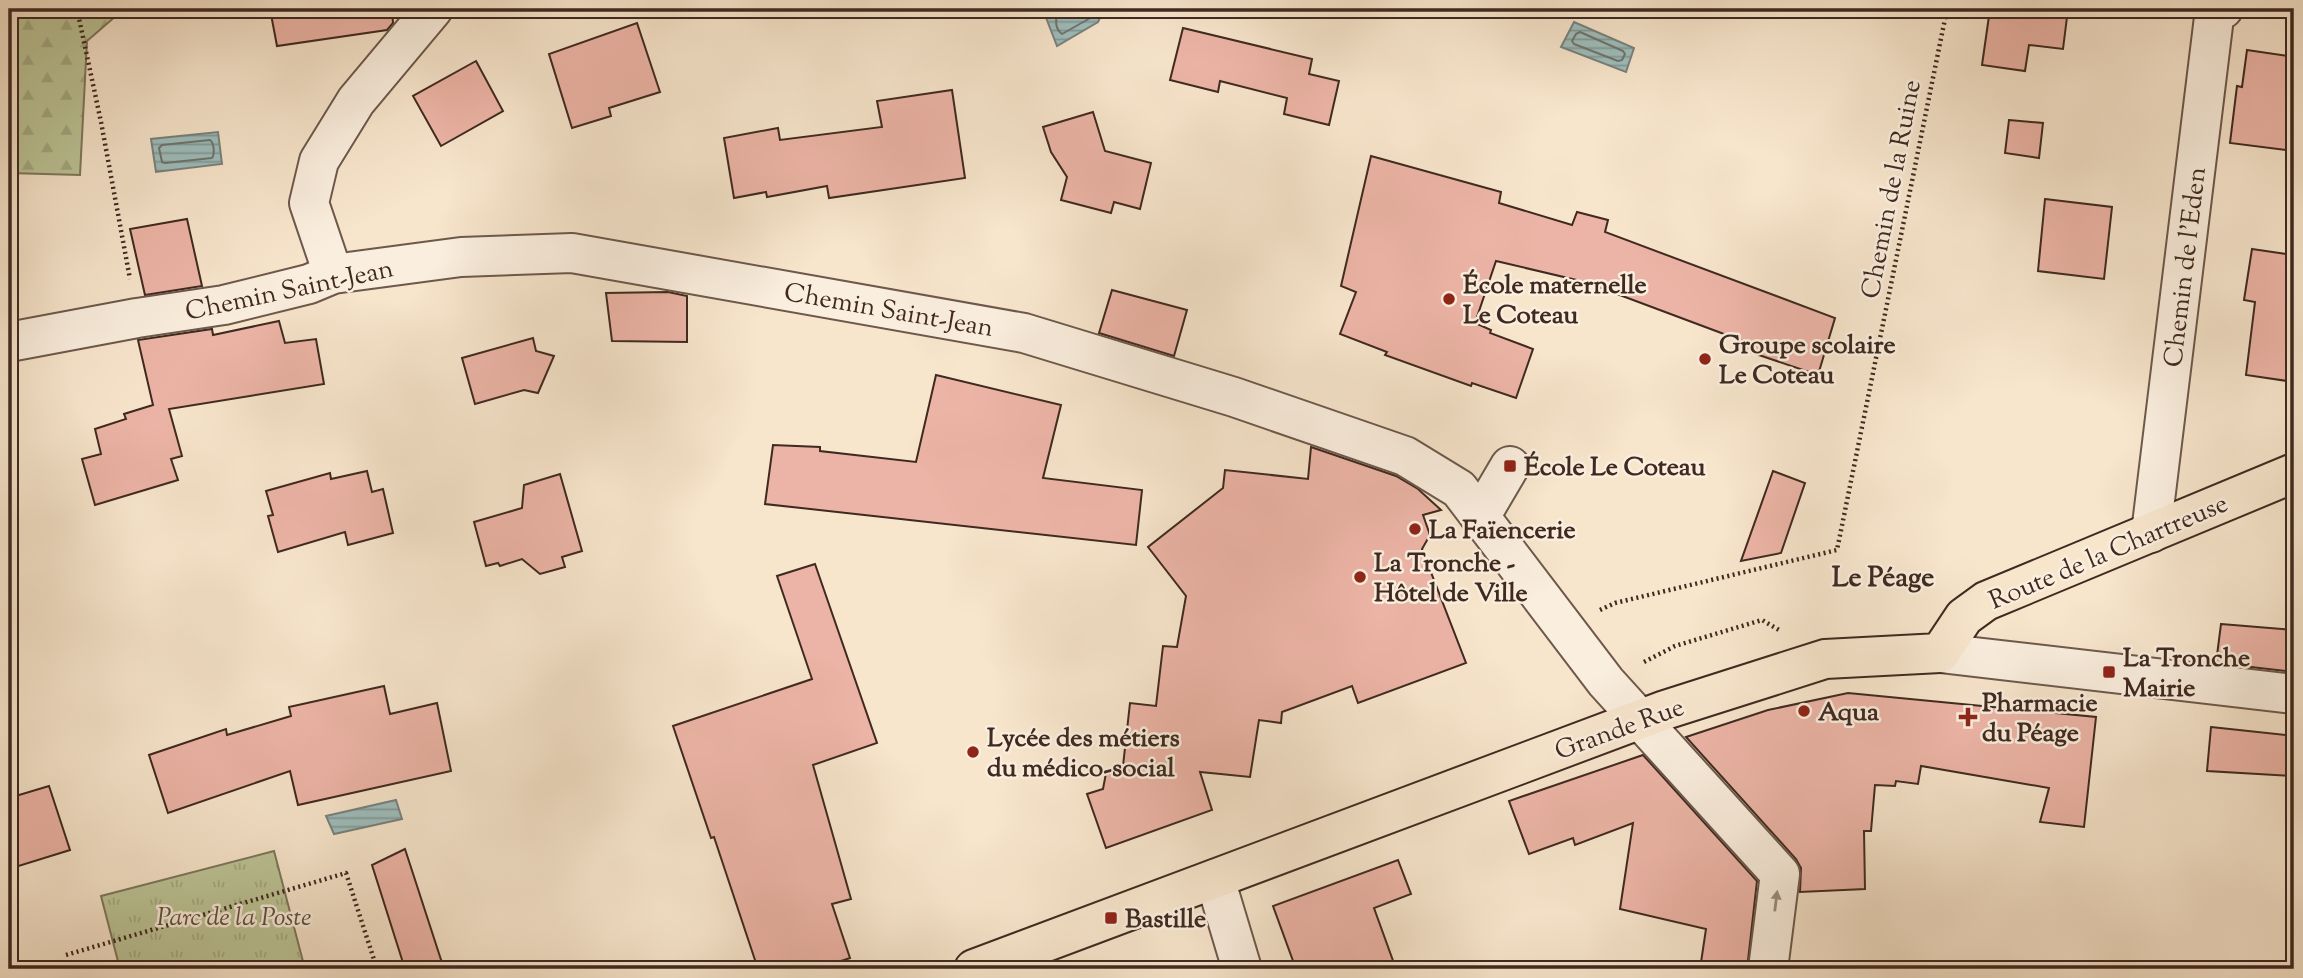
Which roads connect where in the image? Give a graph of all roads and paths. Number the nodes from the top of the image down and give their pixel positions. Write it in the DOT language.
graph roads {
  1 [pos="77,9"];
  2 [pos="433,9"];
  3 [pos="1947,9"];
  4 [pos="2223,9"];
  5 [pos="333,274"];
  6 [pos="136,318"];
  7 [pos="9,342"];
  8 [pos="1510,466"];
  9 [pos="2294,473"];
  10 [pos="1480,517"];
  11 [pos="2151,533"];
  12 [pos="1563,627"];
  13 [pos="1940,653"];
  14 [pos="1825,659"];
  15 [pos="1606,682"];
  16 [pos="2294,694"];
  17 [pos="1640,720"];
  18 [pos="1215,878"];
  19 [pos="66,955"];
  20 [pos="377,969"];
  21 [pos="974,969"];
  22 [pos="1242,969"];
  23 [pos="1768,969"];
  1 -- 6 [label="path"];
  2 -- 5 [label="street"];
  3 -- 12 [label="path, Chemin de la Ruine"];
  4 -- 11 [label="street, Chemin de l'Eden"];
  5 -- 6 [label="street, Chemin Saint-Jean"];
  5 -- 10 [label="street, Chemin Saint-Jean"];
  6 -- 7 [label="street, Chemin Saint-Jean"];
  8 -- 10 [label="street"];
  9 -- 11 [label="main road, Route de la Chartreuse"];
  10 -- 12 [label="street, Chemin Saint-Jean"];
  11 -- 13 [label="main road, Route de la Chartreuse"];
  12 -- 15 [label="street, Chemin Saint-Jean"];
  13 -- 14 [label="main road, Grande Rue"];
  13 -- 16 [label="street, Grande Rue"];
  14 -- 15 [label="path"];
  14 -- 17 [label="main road, Grande Rue"];
  15 -- 17 [label="street, Chemin Saint-Jean"];
  17 -- 18 [label="main road, Grande Rue"];
  23 -- 17 [label="street, Chemin Saint-Jean, one-way"];
  18 -- 21 [label="main road, Grande Rue"];
  18 -- 22 [label="street"];
  19 -- 20 [label="path"];
}
